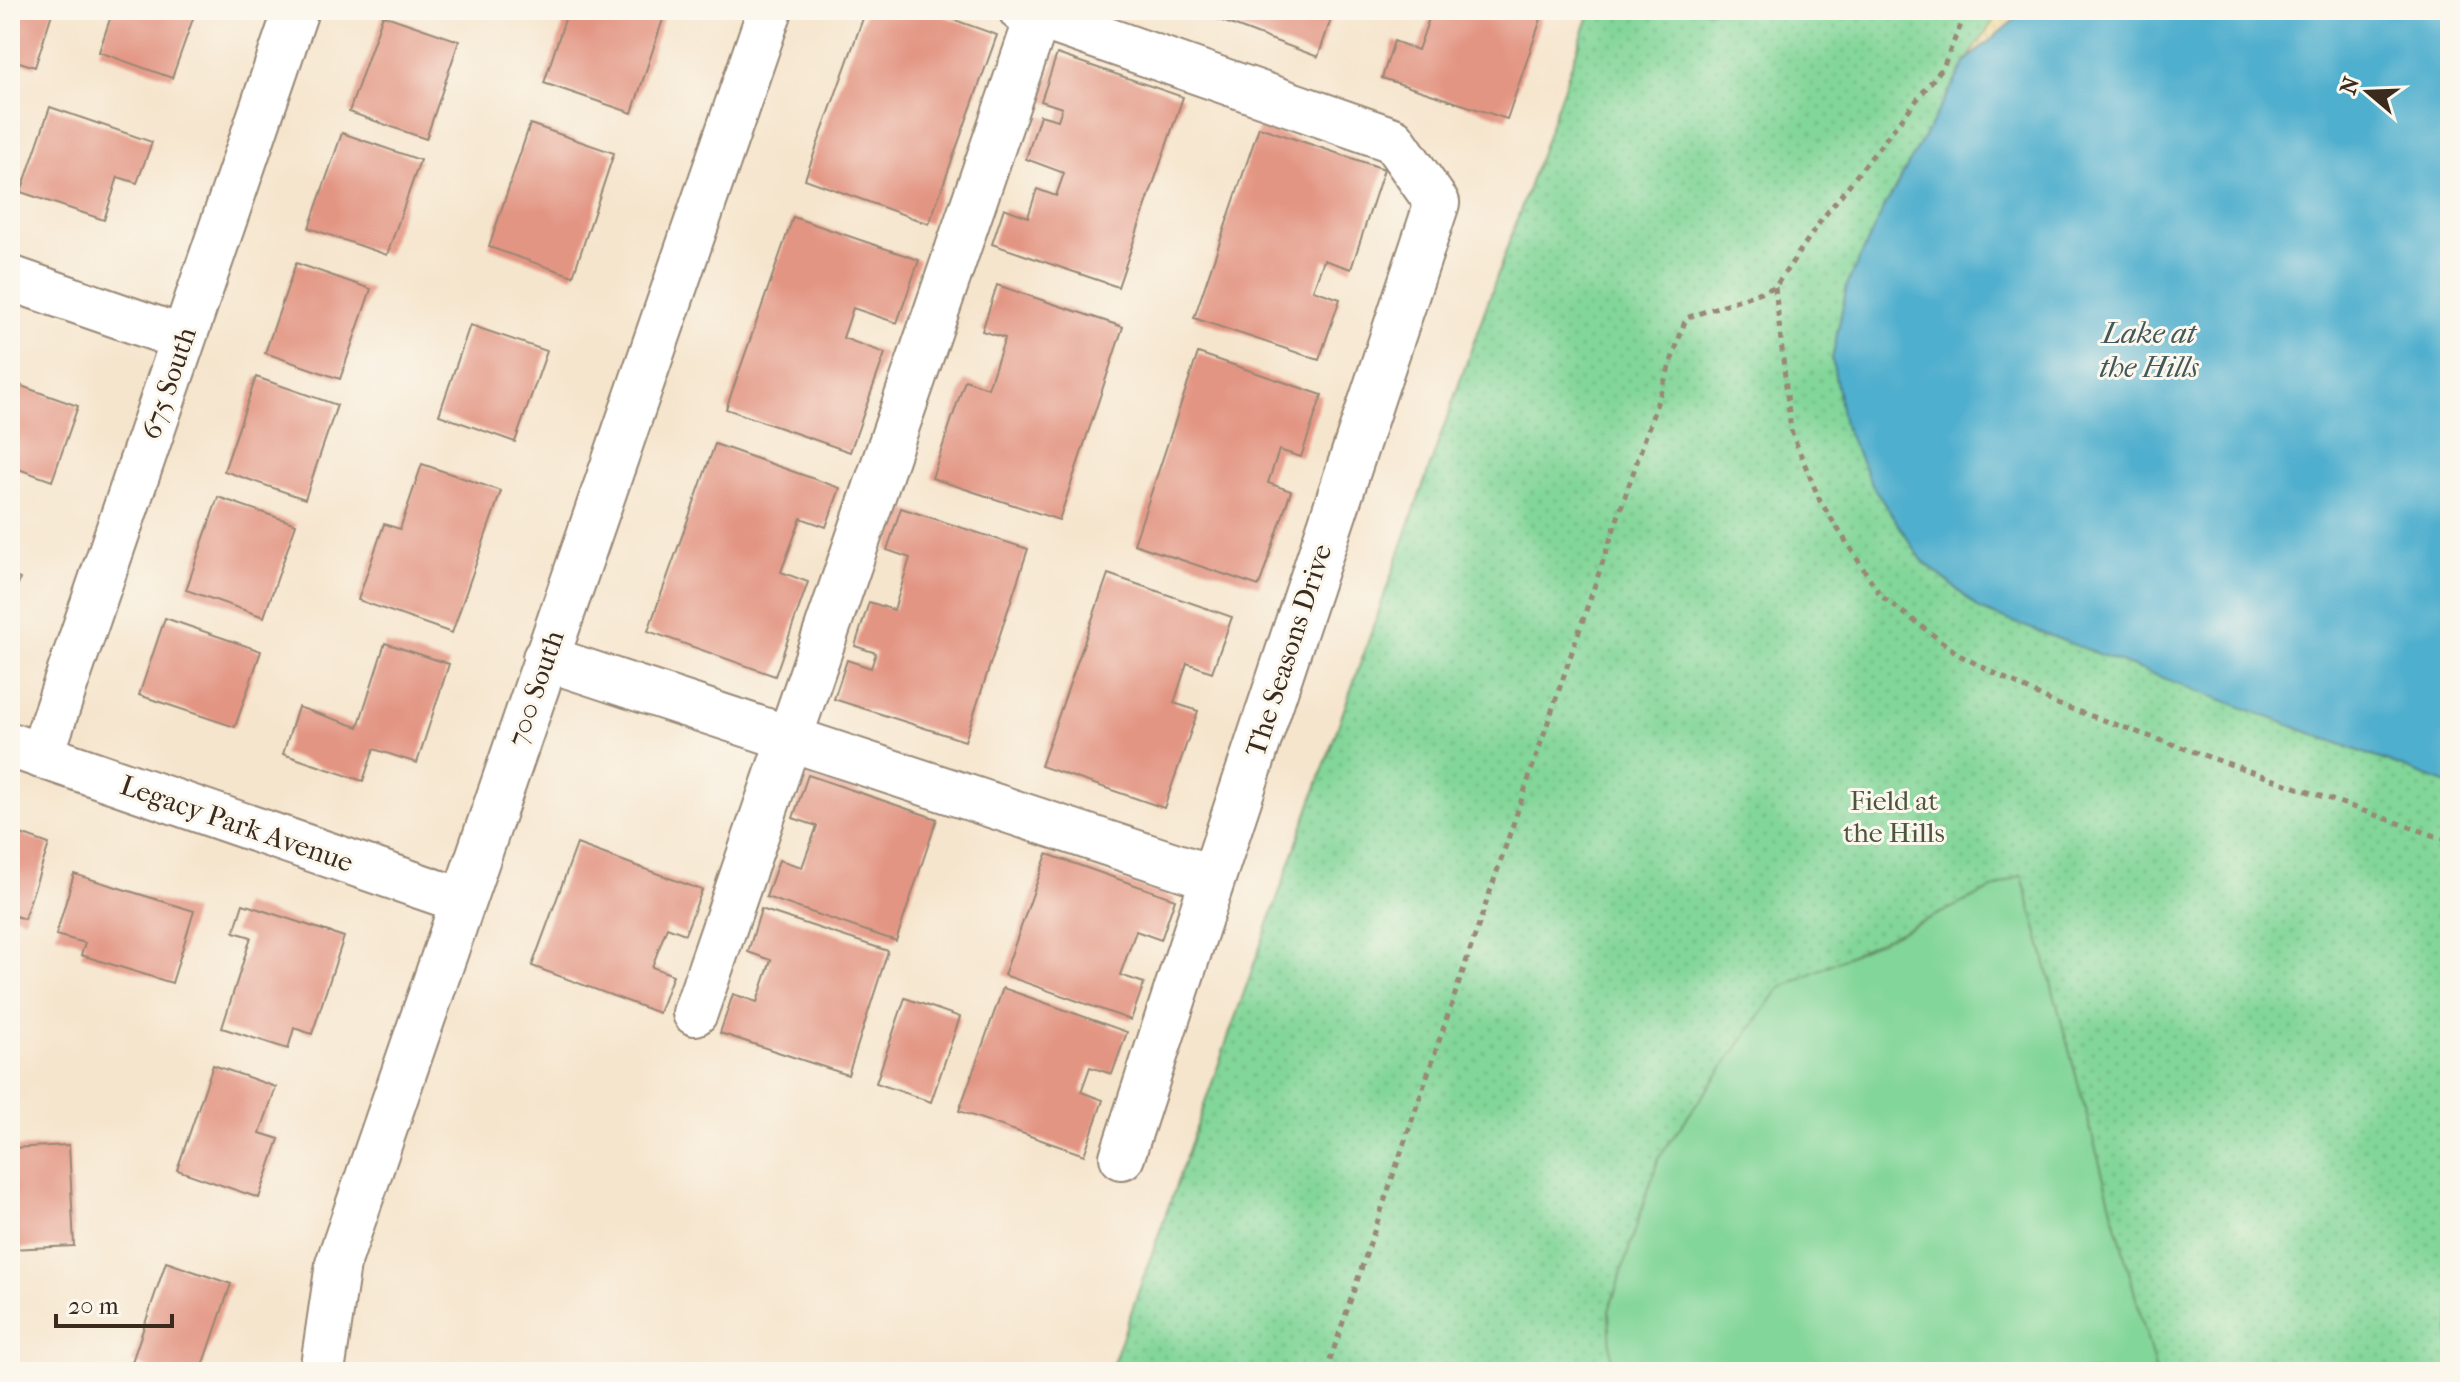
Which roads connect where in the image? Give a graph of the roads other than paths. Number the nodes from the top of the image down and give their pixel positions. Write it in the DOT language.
graph roads {
  1 [pos="296,10"];
  2 [pos="770,10"];
  3 [pos="1033,12"];
  4 [pos="10,278"];
  5 [pos="183,338"];
  6 [pos="545,658"];
  7 [pos="792,738"];
  8 [pos="26,751"];
  9 [pos="1213,878"];
  10 [pos="463,901"];
  11 [pos="695,1013"];
  12 [pos="1122,1157"];
  13 [pos="322,1372"];
  1 -- 5 [label="street, 675 South"];
  2 -- 6 [label="street, 700 South"];
  3 -- 7 [label="street"];
  3 -- 9 [label="street, The Seasons Drive"];
  4 -- 5 [label="street"];
  5 -- 8 [label="street, 675 South"];
  6 -- 7 [label="street"];
  6 -- 10 [label="street, 700 South"];
  7 -- 9 [label="street"];
  7 -- 11 [label="street"];
  8 -- 10 [label="street, Legacy Park Avenue"];
  9 -- 12 [label="street"];
  10 -- 13 [label="street, 700 South"];
}
